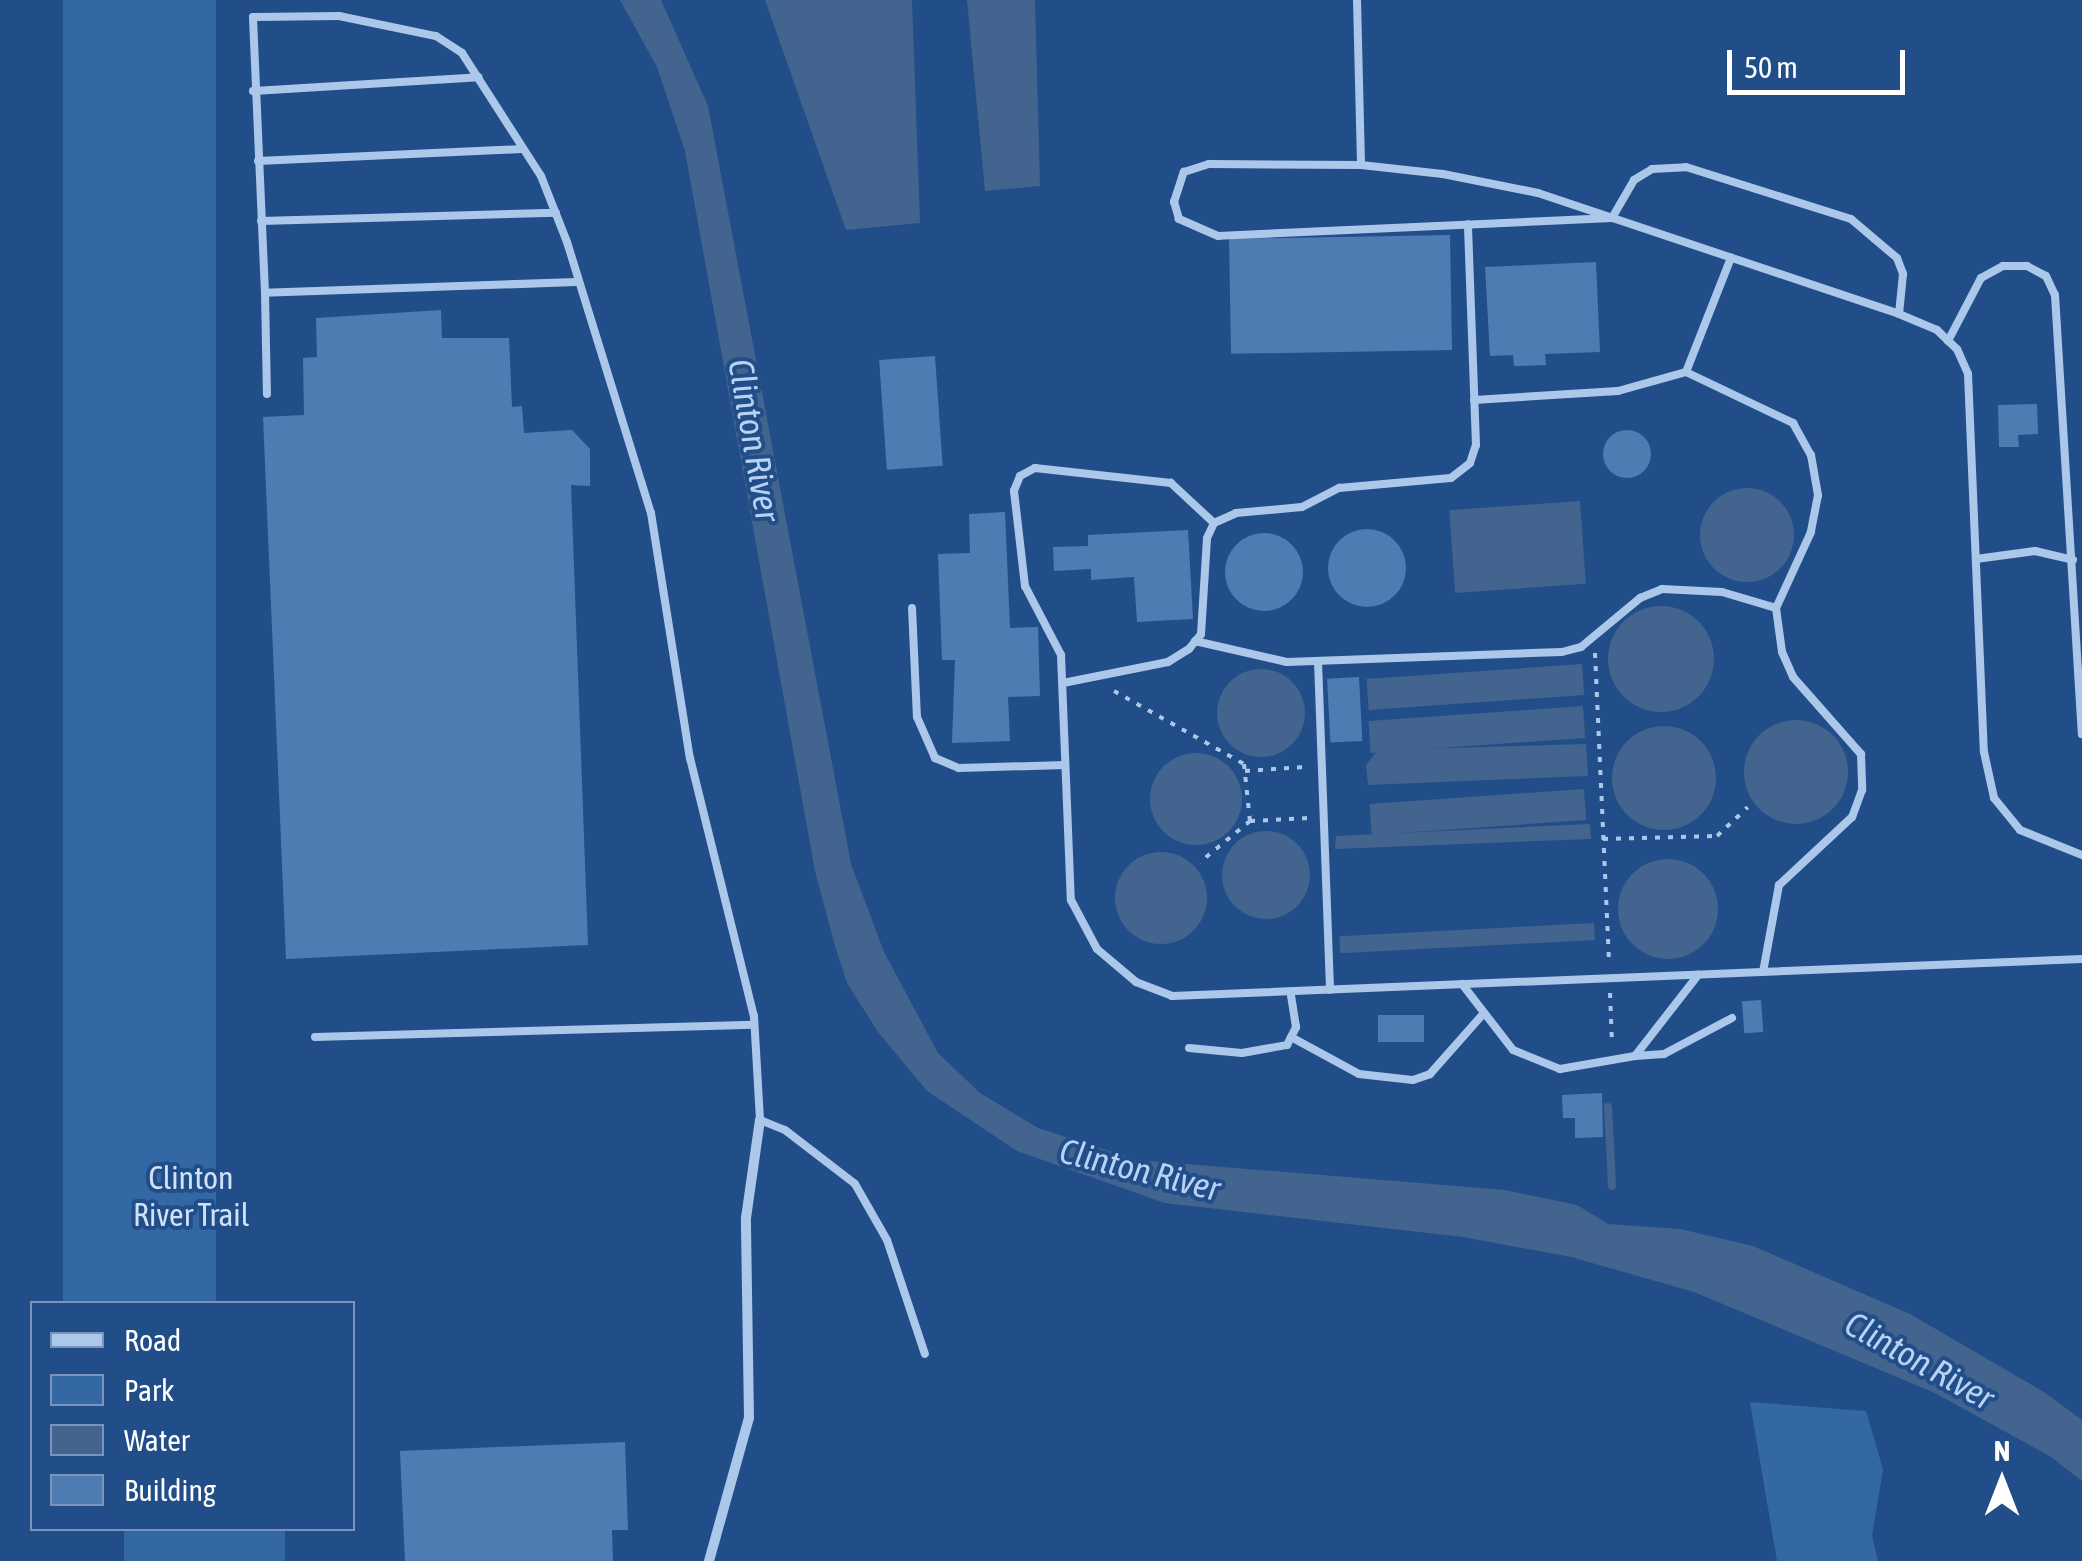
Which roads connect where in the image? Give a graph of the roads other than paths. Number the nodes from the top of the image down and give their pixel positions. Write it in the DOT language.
graph roads {
  1 [pos="1357,0"];
  2 [pos="479,77"];
  3 [pos="253,91"];
  4 [pos="522,149"];
  5 [pos="258,161"];
  6 [pos="1361,165"];
  7 [pos="556,213"];
  8 [pos="1612,218"];
  9 [pos="261,221"];
  10 [pos="1468,224"];
  11 [pos="1731,258"];
  12 [pos="576,282"];
  13 [pos="264,292"];
  14 [pos="1899,314"];
  15 [pos="1948,341"];
  16 [pos="1686,372"];
  17 [pos="268,394"];
  18 [pos="1474,400"];
  19 [pos="1214,524"];
  20 [pos="1976,559"];
  21 [pos="2073,560"];
  22 [pos="912,608"];
  23 [pos="1776,608"];
  24 [pos="1195,642"];
  25 [pos="1318,661"];
  26 [pos="1063,683"];
  27 [pos="2082,734"];
  28 [pos="1065,764"];
  29 [pos="2082,856"];
  30 [pos="2082,959"];
  31 [pos="1763,972"];
  32 [pos="1698,975"];
  33 [pos="1462,984"];
  34 [pos="1330,990"];
  35 [pos="1290,991"];
  36 [pos="1484,1013"];
  37 [pos="1732,1018"];
  38 [pos="754,1025"];
  39 [pos="315,1037"];
  40 [pos="1291,1037"];
  41 [pos="1189,1048"];
  42 [pos="1636,1056"];
  43 [pos="760,1120"];
  44 [pos="925,1354"];
  45 [pos="709,1561"];
  1 -- 6 [label="lane"];
  2 -- 3 [label="lane"];
  2 -- 3 [label="lane"];
  2 -- 4 [label="lane"];
  3 -- 5 [label="lane"];
  4 -- 5 [label="lane"];
  4 -- 7 [label="lane"];
  5 -- 9 [label="lane"];
  6 -- 8 [label="lane"];
  6 -- 10 [label="lane"];
  7 -- 9 [label="lane"];
  7 -- 12 [label="lane"];
  8 -- 10 [label="lane"];
  8 -- 11 [label="lane"];
  8 -- 14 [label="lane"];
  9 -- 13 [label="lane"];
  10 -- 18 [label="lane"];
  11 -- 14 [label="lane"];
  11 -- 16 [label="lane"];
  12 -- 13 [label="lane"];
  12 -- 38 [label="lane"];
  13 -- 17 [label="lane"];
  14 -- 15 [label="lane"];
  15 -- 20 [label="lane"];
  15 -- 21 [label="lane"];
  16 -- 18 [label="lane"];
  16 -- 23 [label="lane"];
  18 -- 19 [label="lane"];
  19 -- 24 [label="lane"];
  19 -- 26 [label="lane"];
  20 -- 21 [label="lane"];
  20 -- 29 [label="lane"];
  21 -- 27 [label="lane"];
  22 -- 28 [label="lane"];
  23 -- 25 [label="lane"];
  23 -- 31 [label="lane"];
  24 -- 25 [label="lane"];
  24 -- 26 [label="lane"];
  25 -- 34 [label="lane"];
  26 -- 28 [label="lane"];
  28 -- 35 [label="lane"];
  30 -- 31 [label="lane"];
  31 -- 32 [label="lane"];
  32 -- 33 [label="lane"];
  32 -- 42 [label="lane"];
  33 -- 34 [label="lane"];
  33 -- 36 [label="lane"];
  34 -- 35 [label="lane"];
  35 -- 40 [label="lane"];
  36 -- 40 [label="lane"];
  36 -- 42 [label="lane"];
  37 -- 42 [label="lane"];
  38 -- 39 [label="lane"];
  38 -- 43 [label="lane"];
  40 -- 41 [label="lane"];
  43 -- 44 [label="lane"];
  43 -- 45 [label="street"];
}
